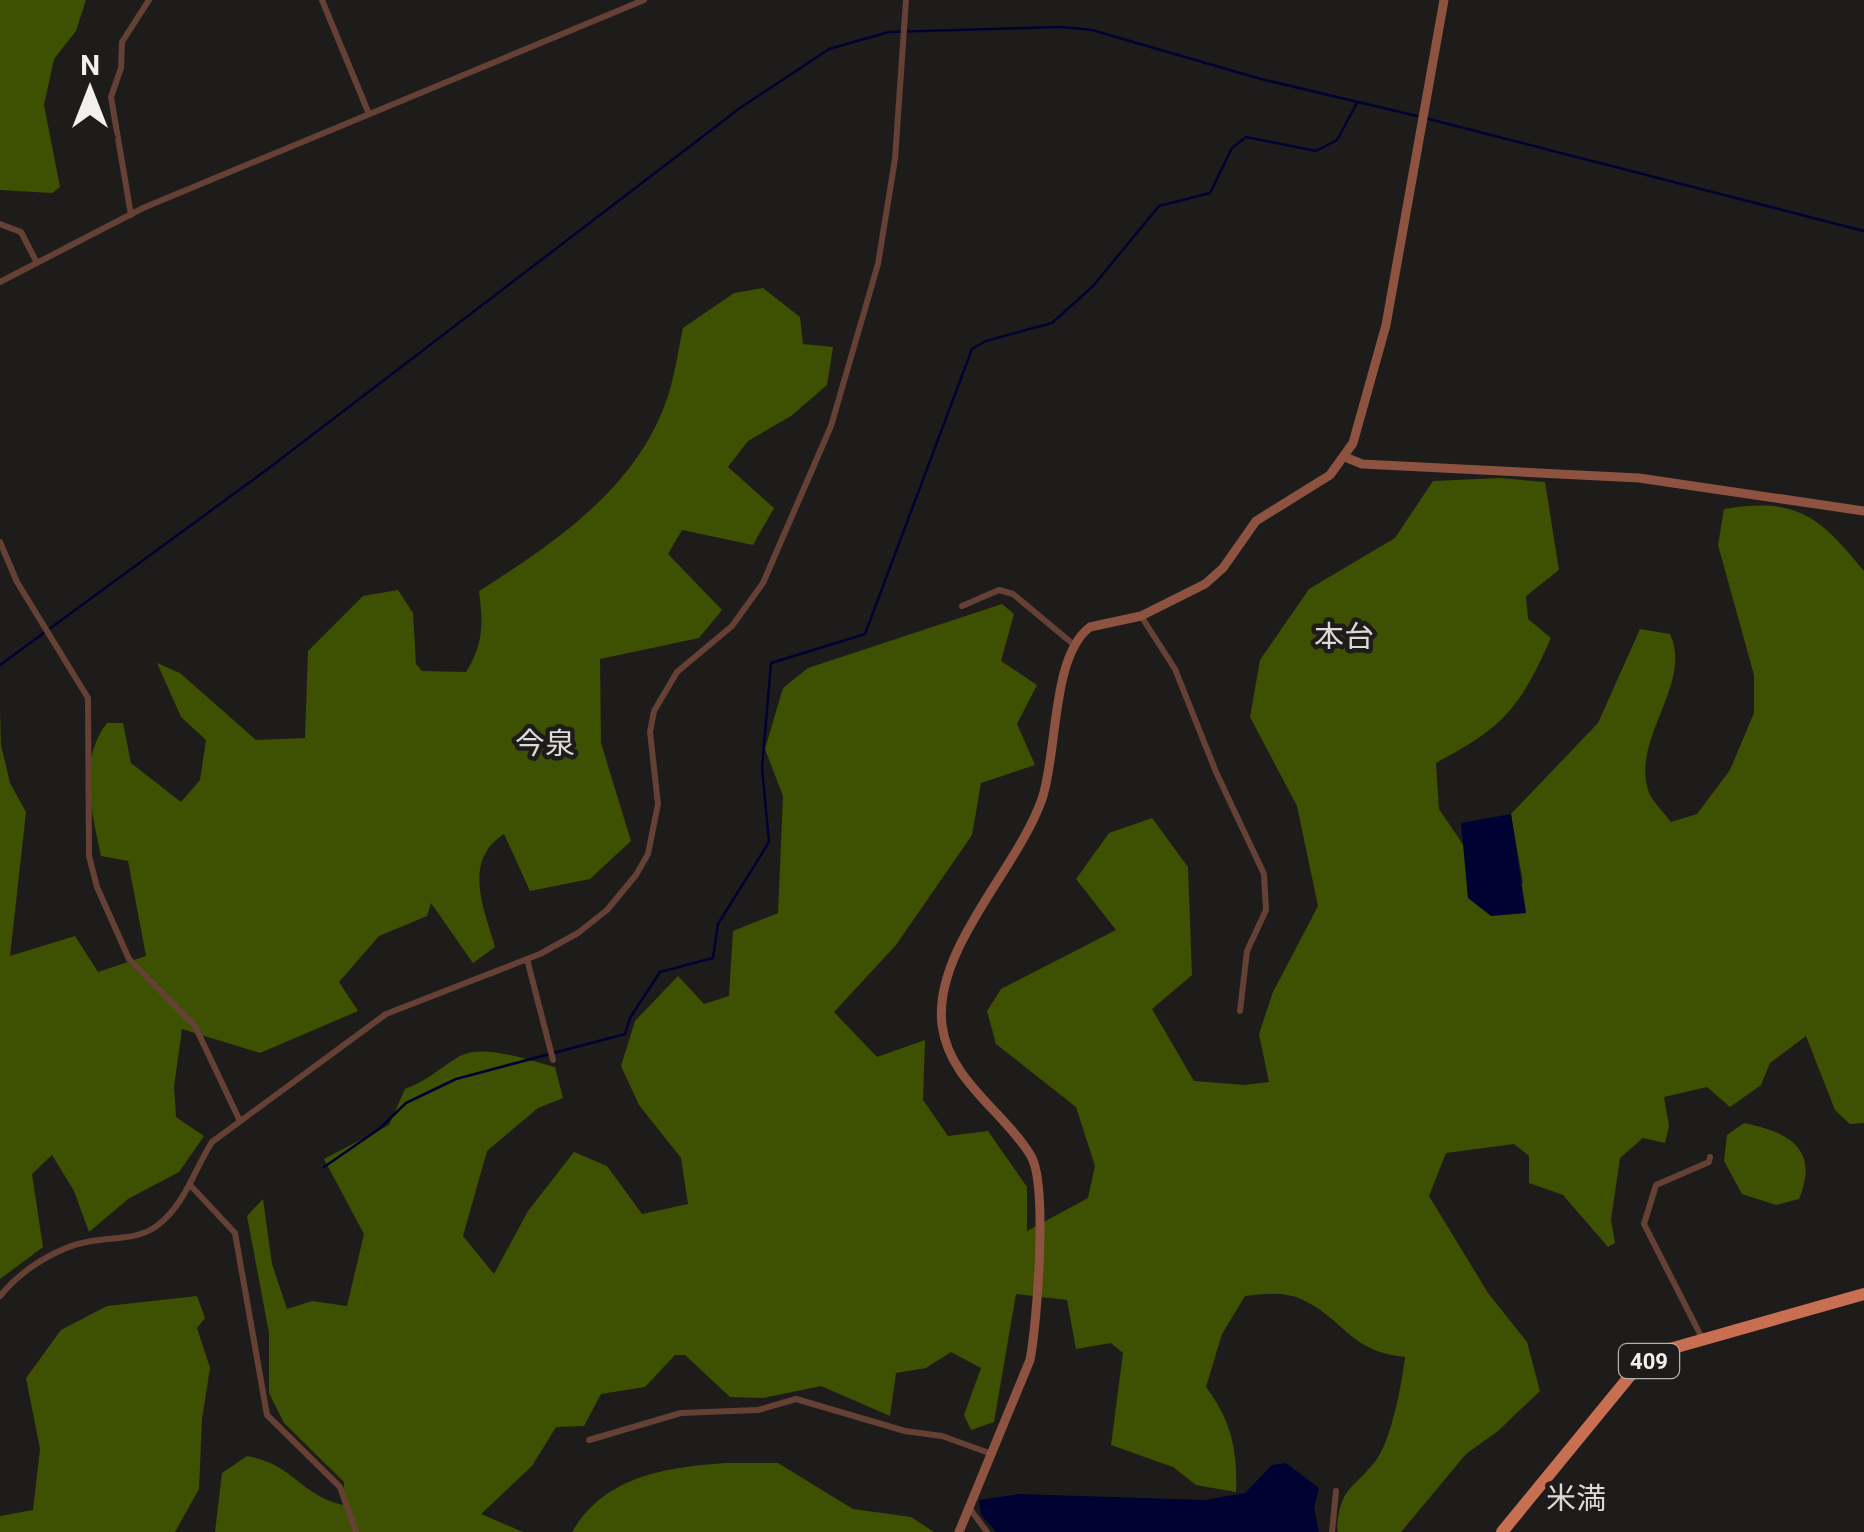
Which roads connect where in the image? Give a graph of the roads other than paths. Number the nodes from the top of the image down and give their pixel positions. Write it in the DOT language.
graph roads {
  1 [pos="149,0"];
  2 [pos="322,0"];
  3 [pos="644,0"];
  4 [pos="906,0"];
  5 [pos="1444,0"];
  6 [pos="369,114"];
  7 [pos="131,215"];
  8 [pos="0,224"];
  9 [pos="37,263"];
  10 [pos="0,282"];
  11 [pos="1344,457"];
  12 [pos="1864,512"];
  13 [pos="0,542"];
  14 [pos="962,606"];
  15 [pos="1141,616"];
  16 [pos="1073,644"];
  17 [pos="527,960"];
  18 [pos="1240,1010"];
  19 [pos="553,1060"];
  20 [pos="239,1120"];
  21 [pos="1710,1158"];
  22 [pos="191,1186"];
  23 [pos="1864,1294"];
  24 [pos="0,1296"];
  25 [pos="1702,1338"];
  26 [pos="589,1440"];
  27 [pos="992,1454"];
  28 [pos="1336,1491"];
  29 [pos="970,1509"];
  30 [pos="356,1532"];
  31 [pos="959,1532"];
  32 [pos="987,1532"];
  33 [pos="1332,1532"];
  34 [pos="1502,1532"];
  1 -- 7 [label="street"];
  2 -- 6 [label="street"];
  3 -- 6 [label="street"];
  4 -- 17 [label="street"];
  5 -- 11 [label="street"];
  6 -- 7 [label="street"];
  7 -- 9 [label="street"];
  8 -- 9 [label="street"];
  9 -- 10 [label="street"];
  11 -- 12 [label="street"];
  11 -- 15 [label="street"];
  13 -- 20 [label="street"];
  14 -- 16 [label="street"];
  15 -- 16 [label="street"];
  15 -- 18 [label="street"];
  16 -- 27 [label="street"];
  17 -- 19 [label="street"];
  17 -- 20 [label="street"];
  20 -- 22 [label="street"];
  21 -- 25 [label="street"];
  22 -- 24 [label="street"];
  22 -- 30 [label="street"];
  23 -- 25 [label="highway, 409"];
  25 -- 34 [label="highway, 409"];
  26 -- 27 [label="street"];
  27 -- 29 [label="street"];
  28 -- 33 [label="street"];
  29 -- 31 [label="street"];
  29 -- 32 [label="street"];
}
